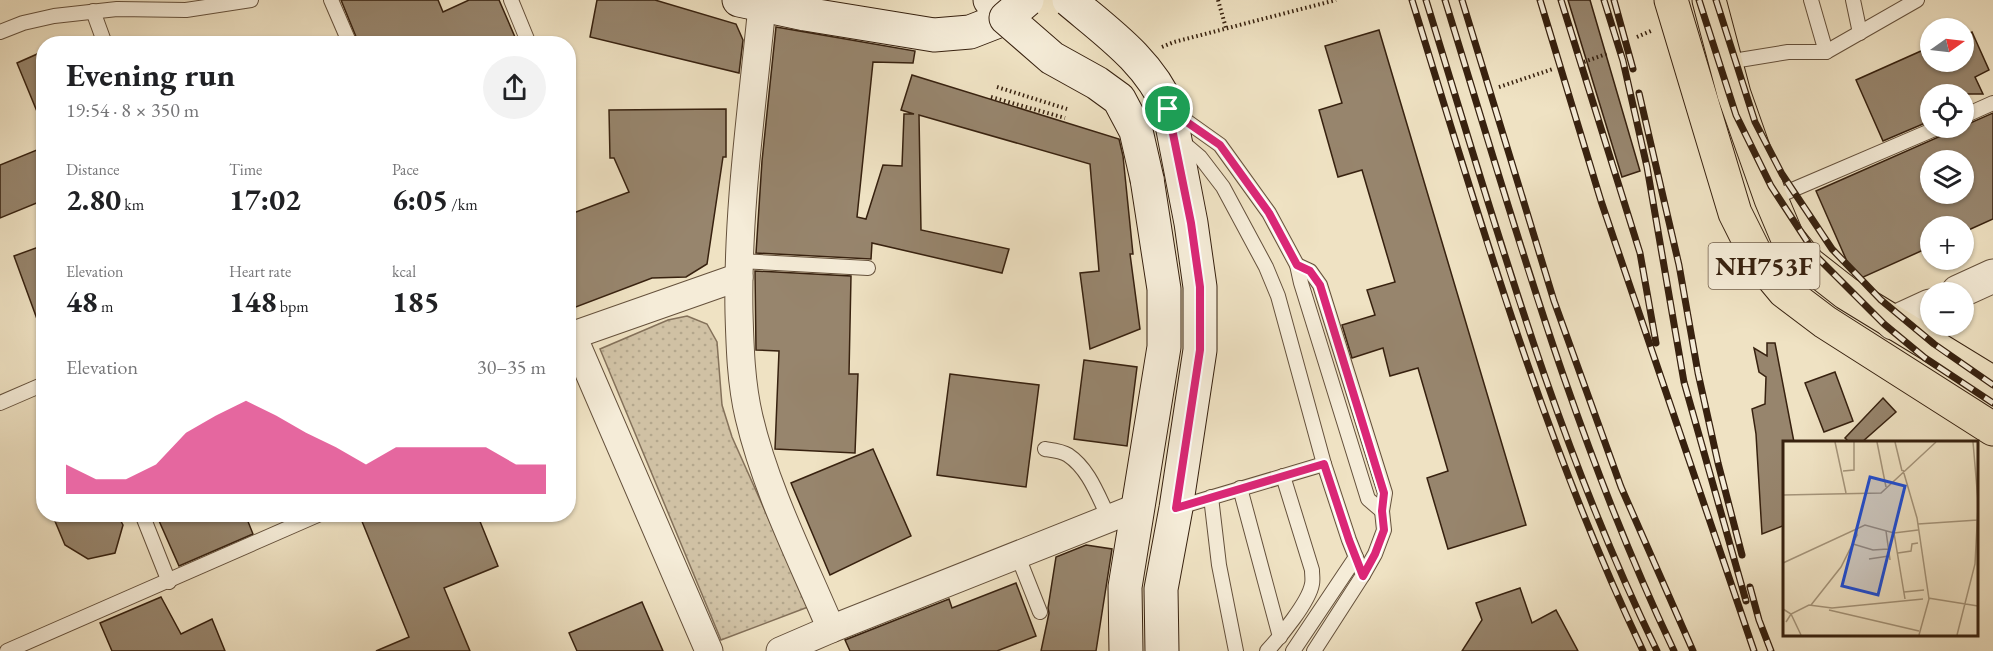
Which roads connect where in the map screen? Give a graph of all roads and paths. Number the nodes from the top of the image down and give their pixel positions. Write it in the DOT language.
graph roads {
  1 [pos="251,0"];
  2 [pos="331,0"];
  3 [pos="511,0"];
  4 [pos="1069,0"];
  5 [pos="1218,0"];
  6 [pos="1336,0"];
  7 [pos="1709,0"];
  8 [pos="1811,0"];
  9 [pos="1853,0"];
  10 [pos="1917,0"];
  11 [pos="780,4"];
  12 [pos="1008,6"];
  13 [pos="93,11"];
  14 [pos="1665,14"];
  15 [pos="1226,28"];
  16 [pos="0,32"];
  17 [pos="1860,33"];
  18 [pos="102,36"];
  19 [pos="347,36"];
  20 [pos="526,36"];
  21 [pos="1637,37"];
  22 [pos="1153,51"];
  23 [pos="1826,52"];
  24 [pos="1609,53"];
  25 [pos="1584,62"];
  26 [pos="1726,62"];
  27 [pos="1553,69"];
  28 [pos="997,87"];
  29 [pos="1499,87"];
  30 [pos="991,97"];
  31 [pos="1993,103"];
  32 [pos="1067,109"];
  33 [pos="1974,112"];
  34 [pos="1065,118"];
  35 [pos="1171,121"];
  36 [pos="1920,135"];
  37 [pos="1771,199"];
  38 [pos="868,268"];
  39 [pos="739,269"];
  40 [pos="1993,276"];
  41 [pos="1974,285"];
  42 [pos="1920,311"];
  43 [pos="1893,323"];
  44 [pos="576,334"];
  45 [pos="576,347"];
  46 [pos="1993,383"];
  47 [pos="36,387"];
  48 [pos="0,403"];
  49 [pos="1993,429"];
  50 [pos="1045,449"];
  51 [pos="1324,464"];
  52 [pos="1283,476"];
  53 [pos="1240,488"];
  54 [pos="1211,497"];
  55 [pos="1176,508"];
  56 [pos="1123,512"];
  57 [pos="145,522"];
  58 [pos="302,522"];
  59 [pos="1017,554"];
  60 [pos="1356,557"];
  61 [pos="1363,576"];
  62 [pos="169,582"];
  63 [pos="1040,612"];
  64 [pos="1280,637"];
  65 [pos="822,638"];
  66 [pos="7,651"];
  67 [pos="709,651"];
  68 [pos="780,651"];
  69 [pos="1126,651"];
  70 [pos="1162,651"];
  71 [pos="1236,651"];
  72 [pos="1267,651"];
  73 [pos="1293,651"];
  74 [pos="1314,651"];
  1 -- 13 [label="lane"];
  2 -- 19 [label="lane"];
  3 -- 20 [label="lane"];
  4 -- 35 [label="main road, bridge"];
  5 -- 15 [label="path"];
  6 -- 15 [label="path"];
  7 -- 26 [label="highway, NH753F"];
  8 -- 23 [label="lane"];
  9 -- 17 [label="lane"];
  10 -- 17 [label="lane"];
  11 -- 12 [label="main road"];
  11 -- 39 [label="street"];
  12 -- 56 [label="main road, bridge"];
  13 -- 16 [label="lane"];
  13 -- 18 [label="lane"];
  14 -- 21 [label="path"];
  14 -- 49 [label="highway, NH753F"];
  15 -- 22 [label="path"];
  17 -- 23 [label="lane"];
  23 -- 26 [label="lane"];
  24 -- 25 [label="path"];
  26 -- 37 [label="highway, NH753F"];
  27 -- 29 [label="path"];
  28 -- 32 [label="path"];
  30 -- 34 [label="path"];
  31 -- 33 [label="lane"];
  35 -- 51 [label="lane"];
  35 -- 55 [label="main road"];
  35 -- 61 [label="lane"];
  36 -- 37 [label="lane"];
  37 -- 43 [label="highway, NH753F"];
  38 -- 39 [label="lane"];
  39 -- 44 [label="street"];
  39 -- 65 [label="street"];
  40 -- 41 [label="main road"];
  42 -- 43 [label="main road"];
  43 -- 46 [label="highway, NH753F"];
  45 -- 67 [label="street"];
  47 -- 48 [label="lane"];
  50 -- 56 [label="lane"];
  51 -- 52 [label="lane"];
  51 -- 60 [label="lane"];
  52 -- 53 [label="lane"];
  52 -- 64 [label="lane"];
  53 -- 54 [label="lane"];
  53 -- 64 [label="lane"];
  54 -- 55 [label="lane"];
  54 -- 71 [label="lane"];
  55 -- 70 [label="main road"];
  56 -- 59 [label="street"];
  56 -- 69 [label="main road"];
  57 -- 62 [label="lane"];
  58 -- 62 [label="lane"];
  59 -- 63 [label="lane"];
  59 -- 65 [label="street"];
  60 -- 61 [label="lane"];
  60 -- 73 [label="lane"];
  61 -- 74 [label="lane"];
  62 -- 66 [label="lane"];
  64 -- 72 [label="lane"];
  65 -- 68 [label="street"];
}
